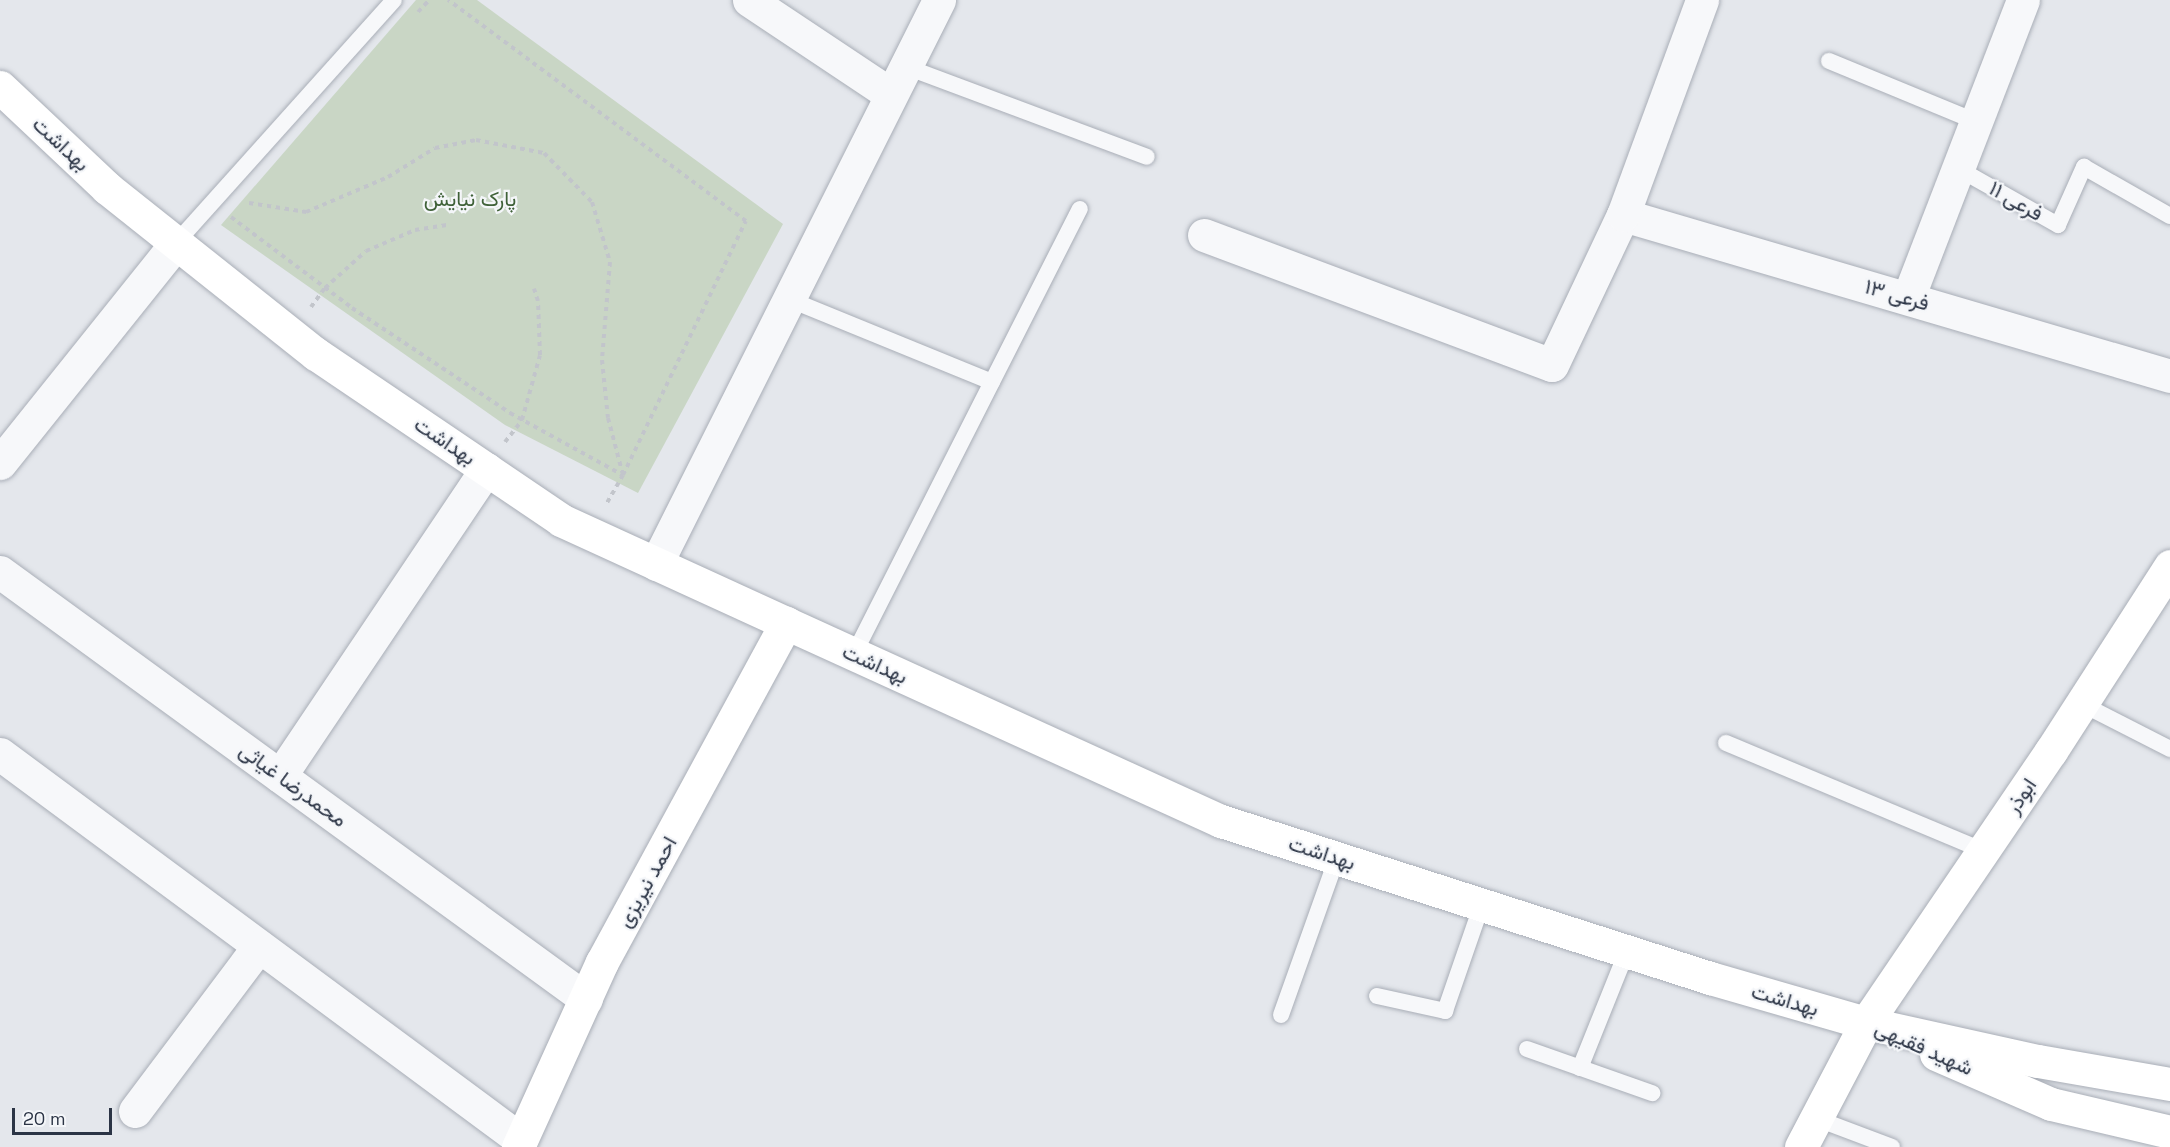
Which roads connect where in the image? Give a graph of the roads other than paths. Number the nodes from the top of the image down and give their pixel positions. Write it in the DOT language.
graph roads {
  1 [pos="394,0"];
  2 [pos="749,0"];
  3 [pos="939,0"];
  4 [pos="1702,0"];
  5 [pos="2023,0"];
  6 [pos="1828,61"];
  7 [pos="897,80"];
  8 [pos="0,87"];
  9 [pos="1977,122"];
  10 [pos="1147,158"];
  11 [pos="1959,169"];
  12 [pos="1080,209"];
  13 [pos="1623,215"];
  14 [pos="2170,216"];
  15 [pos="1204,235"];
  16 [pos="176,243"];
  17 [pos="1908,298"];
  18 [pos="791,300"];
  19 [pos="2170,376"];
  20 [pos="992,382"];
  21 [pos="0,463"];
  22 [pos="486,469"];
  23 [pos="656,564"];
  24 [pos="2170,566"];
  25 [pos="0,572"];
  26 [pos="786,623"];
  27 [pos="854,654"];
  28 [pos="2082,704"];
  29 [pos="1726,743"];
  30 [pos="2170,748"];
  31 [pos="0,754"];
  32 [pos="280,776"];
  33 [pos="1984,851"];
  34 [pos="1337,858"];
  35 [pos="1482,904"];
  36 [pos="259,946"];
  37 [pos="1627,951"];
  38 [pos="1377,996"];
  39 [pos="586,999"];
  40 [pos="1281,1016"];
  41 [pos="1866,1023"];
  42 [pos="1527,1049"];
  43 [pos="1581,1068"];
  44 [pos="2170,1084"];
  45 [pos="1652,1093"];
  46 [pos="135,1112"];
  47 [pos="1818,1119"];
  48 [pos="2170,1132"];
  49 [pos="520,1144"];
  50 [pos="1801,1147"];
  51 [pos="1893,1147"];
  1 -- 16 [label="lane"];
  2 -- 7 [label="street"];
  3 -- 7 [label="street"];
  4 -- 13 [label="street"];
  5 -- 9 [label="street"];
  6 -- 9 [label="lane"];
  7 -- 10 [label="lane"];
  7 -- 18 [label="street"];
  8 -- 16 [label="street, بهداشت"];
  9 -- 11 [label="street"];
  11 -- 14 [label="lane, فرعی ۱۱"];
  11 -- 17 [label="street"];
  12 -- 20 [label="lane"];
  13 -- 15 [label="street"];
  13 -- 17 [label="street, فرعی ۱۳"];
  16 -- 21 [label="street"];
  16 -- 22 [label="street, بهداشت"];
  17 -- 19 [label="street, فرعی ۱۳"];
  18 -- 20 [label="lane"];
  18 -- 23 [label="street"];
  20 -- 27 [label="lane"];
  22 -- 23 [label="street, بهداشت"];
  22 -- 32 [label="street"];
  23 -- 26 [label="street, بهداشت"];
  24 -- 28 [label="street, ابوذر"];
  25 -- 32 [label="street, محمدرضا غیاثی"];
  26 -- 27 [label="street, بهداشت"];
  26 -- 39 [label="street, احمد نیریزی"];
  27 -- 34 [label="street, بهداشت"];
  28 -- 30 [label="lane"];
  28 -- 33 [label="street, ابوذر"];
  29 -- 33 [label="lane"];
  31 -- 36 [label="street"];
  32 -- 39 [label="street, محمدرضا غیاثی"];
  33 -- 41 [label="street, ابوذر"];
  34 -- 35 [label="street, بهداشت"];
  34 -- 40 [label="lane"];
  35 -- 37 [label="street, بهداشت"];
  35 -- 38 [label="lane"];
  36 -- 46 [label="street"];
  36 -- 49 [label="street"];
  37 -- 41 [label="street, بهداشت"];
  37 -- 43 [label="lane"];
  39 -- 49 [label="street, احمد نیریزی"];
  41 -- 44 [label="street, شهید فقیهی"];
  41 -- 47 [label="street, ابوذر"];
  41 -- 48 [label="street, شهید فقیهی"];
  42 -- 43 [label="lane"];
  43 -- 45 [label="lane"];
  47 -- 50 [label="street, ابوذر"];
  47 -- 51 [label="lane"];
}
